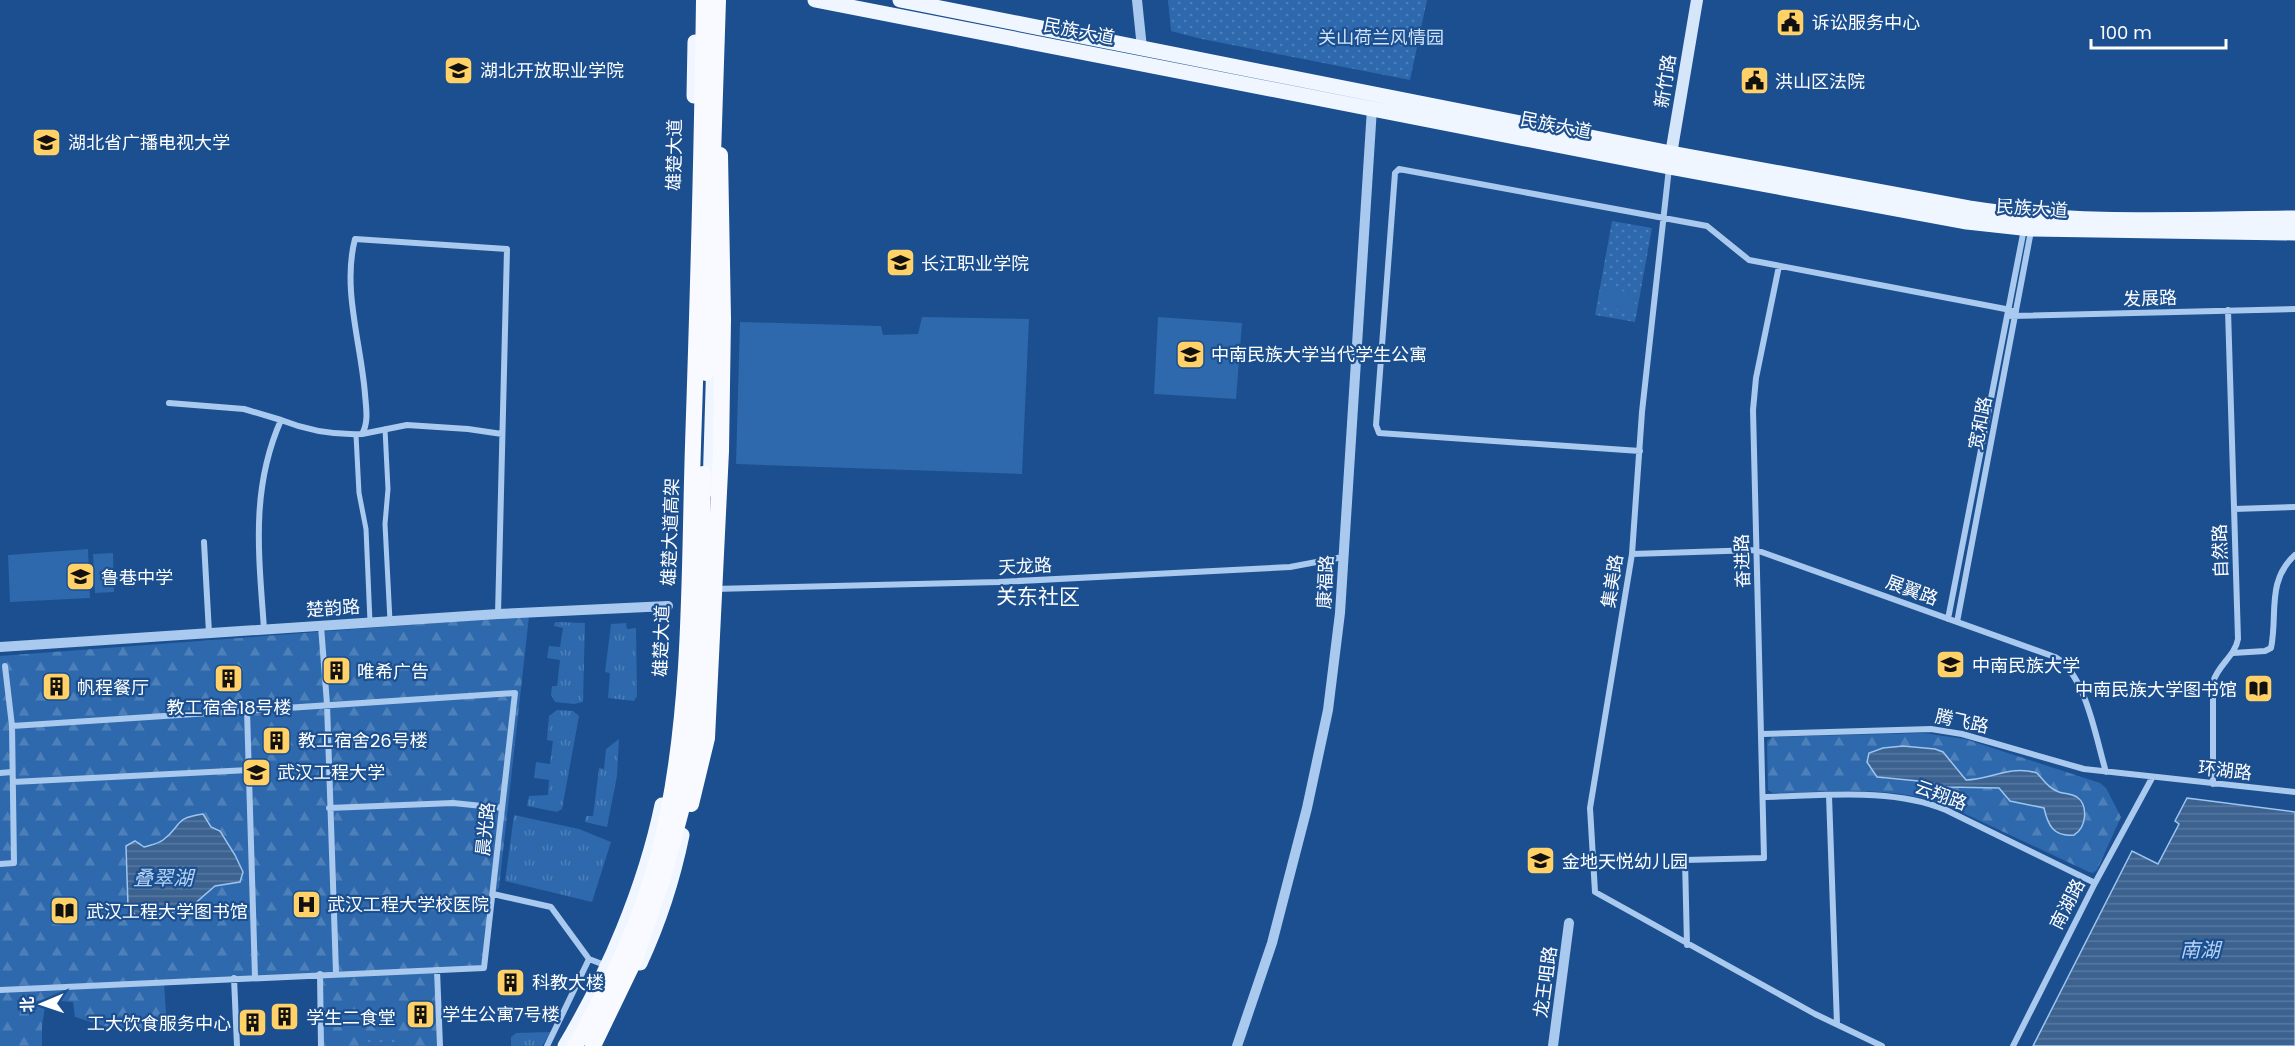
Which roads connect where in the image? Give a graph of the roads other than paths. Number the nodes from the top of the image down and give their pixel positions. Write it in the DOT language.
graph roads {
  1 [pos="696,0"];
  2 [pos="704,0"];
  3 [pos="720,0"];
  4 [pos="815,0"];
  5 [pos="900,0"];
  6 [pos="1137,0"];
  7 [pos="1696,0"];
  8 [pos="1142,48"];
  9 [pos="1372,108"];
  10 [pos="720,152"];
  11 [pos="1670,160"];
  12 [pos="1663,218"];
  13 [pos="2295,218"];
  14 [pos="2027,229"];
  15 [pos="2295,233"];
  16 [pos="1779,266"];
  17 [pos="2295,309"];
  18 [pos="2228,310"];
  19 [pos="2007,312"];
  20 [pos="2015,314"];
  21 [pos="169,403"];
  22 [pos="281,420"];
  23 [pos="385,429"];
  24 [pos="502,434"];
  25 [pos="359,435"];
  26 [pos="1640,451"];
  27 [pos="2295,507"];
  28 [pos="2234,509"];
  29 [pos="204,542"];
  30 [pos="1756,550"];
  31 [pos="1632,554"];
  32 [pos="2295,555"];
  33 [pos="1342,557"];
  34 [pos="708,589"];
  35 [pos="668,606"];
  36 [pos="498,614"];
  37 [pos="1948,619"];
  38 [pos="390,621"];
  39 [pos="370,622"];
  40 [pos="1958,622"];
  41 [pos="321,626"];
  42 [pos="264,629"];
  43 [pos="209,633"];
  44 [pos="0,647"];
  45 [pos="2233,653"];
  46 [pos="5,666"];
  47 [pos="327,704"];
  48 [pos="247,710"];
  49 [pos="12,726"];
  50 [pos="1762,734"];
  51 [pos="249,770"];
  52 [pos="12,772"];
  53 [pos="2106,772"];
  54 [pos="0,773"];
  55 [pos="2152,778"];
  56 [pos="13,782"];
  57 [pos="2213,784"];
  58 [pos="2295,792"];
  59 [pos="1829,795"];
  60 [pos="1762,797"];
  61 [pos="329,808"];
  62 [pos="502,808"];
  63 [pos="0,864"];
  64 [pos="664,875"];
  65 [pos="2095,883"];
  66 [pos="493,894"];
  67 [pos="1569,923"];
  68 [pos="1688,945"];
  69 [pos="589,959"];
  70 [pos="602,964"];
  71 [pos="437,970"];
  72 [pos="336,973"];
  73 [pos="320,974"];
  74 [pos="255,977"];
  75 [pos="234,978"];
  76 [pos="600,982"];
  77 [pos="0,990"];
  78 [pos="626,995"];
  79 [pos="1837,1024"];
  80 [pos="237,1046"];
  81 [pos="321,1046"];
  82 [pos="440,1046"];
  83 [pos="547,1046"];
  84 [pos="565,1046"];
  85 [pos="575,1046"];
  86 [pos="593,1046"];
  87 [pos="599,1046"];
  88 [pos="1237,1046"];
  89 [pos="1553,1046"];
  90 [pos="1882,1046"];
  91 [pos="2013,1046"];
  1 -- 76 [label="main road, 雄楚大道"];
  2 -- 85 [label="highway, 雄楚大道高架, bridge"];
  3 -- 10 [label="main road"];
  3 -- 64 [label="highway, 雄楚大道高架, bridge"];
  4 -- 9 [label="main road, 民族大道"];
  5 -- 8 [label="main road, 民族大道"];
  6 -- 8 [label="street"];
  7 -- 11 [label="main road, 新竹路"];
  8 -- 11 [label="main road, 民族大道"];
  9 -- 11 [label="main road, 民族大道"];
  9 -- 33 [label="street, 康福路"];
  10 -- 34 [label="main road"];
  10 -- 64 [label="highway, bridge"];
  11 -- 12 [label="street, 集美路"];
  11 -- 13 [label="main road, 民族大道"];
  11 -- 14 [label="main road, 民族大道"];
  12 -- 16 [label="street, 发展路"];
  12 -- 26 [label="street, 集美路"];
  12 -- 26 [label="street, 发展路"];
  14 -- 15 [label="main road, 民族大道"];
  14 -- 19 [label="street, 宽和路"];
  14 -- 20 [label="street, 宽和路"];
  16 -- 19 [label="street, 发展路"];
  16 -- 30 [label="street, 奋进路"];
  17 -- 18 [label="street, 发展路"];
  18 -- 20 [label="street, 发展路"];
  18 -- 28 [label="street, 自然路"];
  19 -- 20 [label="street, 发展路"];
  19 -- 37 [label="street, 宽和路"];
  20 -- 40 [label="street, 宽和路"];
  21 -- 22 [label="street"];
  22 -- 25 [label="street"];
  22 -- 42 [label="street"];
  23 -- 24 [label="street"];
  23 -- 25 [label="street"];
  23 -- 38 [label="street"];
  24 -- 25 [label="street"];
  24 -- 36 [label="street"];
  25 -- 39 [label="street"];
  26 -- 31 [label="street, 集美路"];
  27 -- 28 [label="street"];
  28 -- 45 [label="street, 自然路"];
  29 -- 43 [label="street"];
  30 -- 31 [label="street, 展翼路"];
  30 -- 37 [label="street, 展翼路"];
  30 -- 50 [label="street, 奋进路"];
  31 -- 68 [label="street, 集美路"];
  32 -- 45 [label="street"];
  33 -- 34 [label="street, 天龙路"];
  33 -- 88 [label="street, 康福路"];
  34 -- 78 [label="main road"];
  35 -- 36 [label="street, 楚韵路"];
  36 -- 38 [label="street, 楚韵路"];
  37 -- 40 [label="street, 展翼路"];
  38 -- 39 [label="street, 楚韵路"];
  39 -- 41 [label="street, 楚韵路"];
  40 -- 53 [label="street, 展翼路"];
  41 -- 42 [label="street, 楚韵路"];
  41 -- 47 [label="street"];
  42 -- 43 [label="street, 楚韵路"];
  43 -- 44 [label="street, 楚韵路"];
  45 -- 57 [label="street, 自然路"];
  46 -- 49 [label="street"];
  47 -- 48 [label="street"];
  47 -- 61 [label="street"];
  47 -- 62 [label="street, 晨光路"];
  48 -- 49 [label="street"];
  48 -- 51 [label="street"];
  49 -- 52 [label="street"];
  50 -- 53 [label="street, 腾飞路"];
  50 -- 60 [label="street, 奋进路"];
  51 -- 56 [label="street"];
  51 -- 74 [label="street"];
  52 -- 54 [label="street"];
  52 -- 56 [label="street"];
  53 -- 55 [label="street, 腾飞路"];
  55 -- 57 [label="street, 环湖路"];
  55 -- 65 [label="street, 南湖路"];
  56 -- 63 [label="street"];
  57 -- 58 [label="street, 环湖路"];
  59 -- 60 [label="street, 云翔路"];
  59 -- 65 [label="street, 云翔路"];
  59 -- 79 [label="street"];
  60 -- 68 [label="street, 奋进路"];
  61 -- 62 [label="street"];
  61 -- 72 [label="street"];
  62 -- 66 [label="street, 晨光路"];
  64 -- 86 [label="highway, 雄楚大道高架, bridge"];
  65 -- 91 [label="street, 南湖路"];
  66 -- 69 [label="street"];
  66 -- 71 [label="street, 晨光路"];
  67 -- 89 [label="street, 龙王咀路"];
  68 -- 79 [label="street"];
  69 -- 70 [label="street"];
  69 -- 83 [label="street"];
  71 -- 72 [label="street"];
  71 -- 82 [label="street"];
  72 -- 73 [label="street"];
  73 -- 74 [label="street"];
  73 -- 81 [label="street"];
  74 -- 75 [label="street"];
  75 -- 77 [label="street"];
  75 -- 80 [label="street"];
  76 -- 78 [label="main road"];
  76 -- 84 [label="main road, 雄楚大道"];
  78 -- 87 [label="main road"];
  79 -- 90 [label="street"];
}
